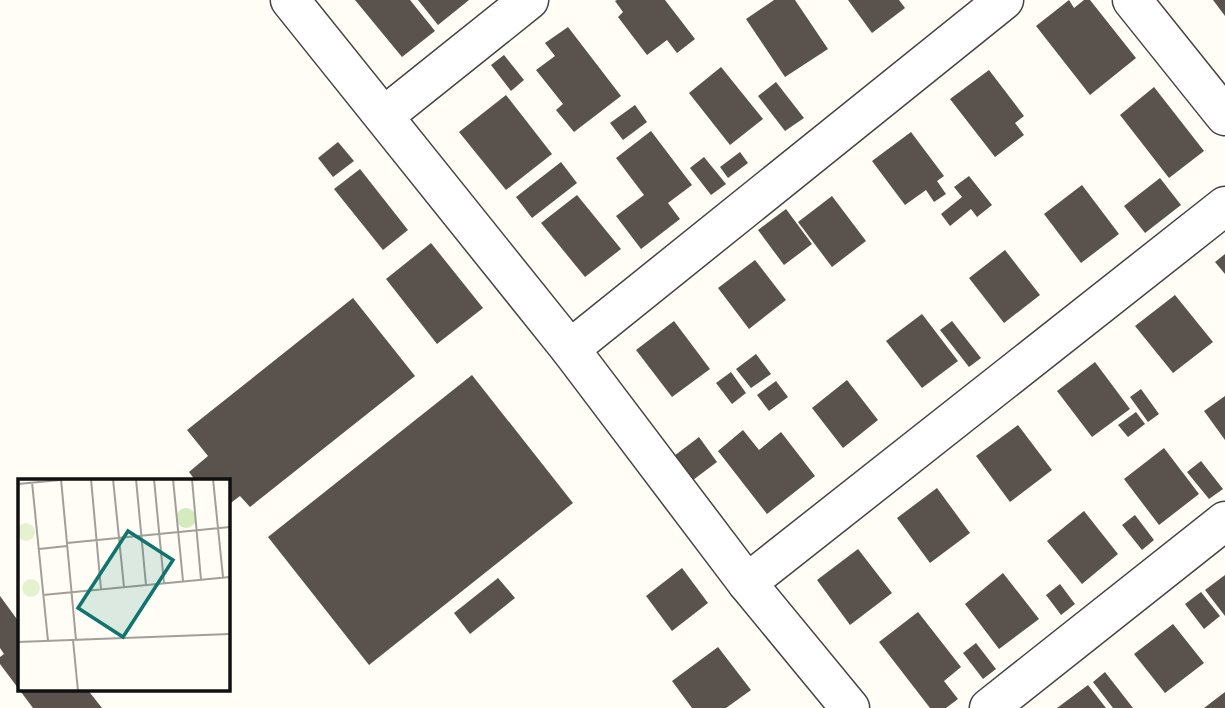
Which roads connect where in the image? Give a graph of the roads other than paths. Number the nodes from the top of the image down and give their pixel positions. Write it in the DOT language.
graph roads {
  1 [pos="290,0"];
  2 [pos="529,0"];
  3 [pos="1004,0"];
  4 [pos="1132,0"];
  5 [pos="384,116"];
  6 [pos="1225,116"];
  7 [pos="1225,206"];
  8 [pos="570,349"];
  9 [pos="1225,521"];
  10 [pos="747,583"];
  11 [pos="850,708"];
  12 [pos="989,708"];
  1 -- 5 [label="street"];
  2 -- 5 [label="street"];
  3 -- 8 [label="street"];
  4 -- 6 [label="street"];
  5 -- 8 [label="street"];
  7 -- 10 [label="street"];
  8 -- 10 [label="street"];
  9 -- 12 [label="street"];
  10 -- 11 [label="street"];
}
